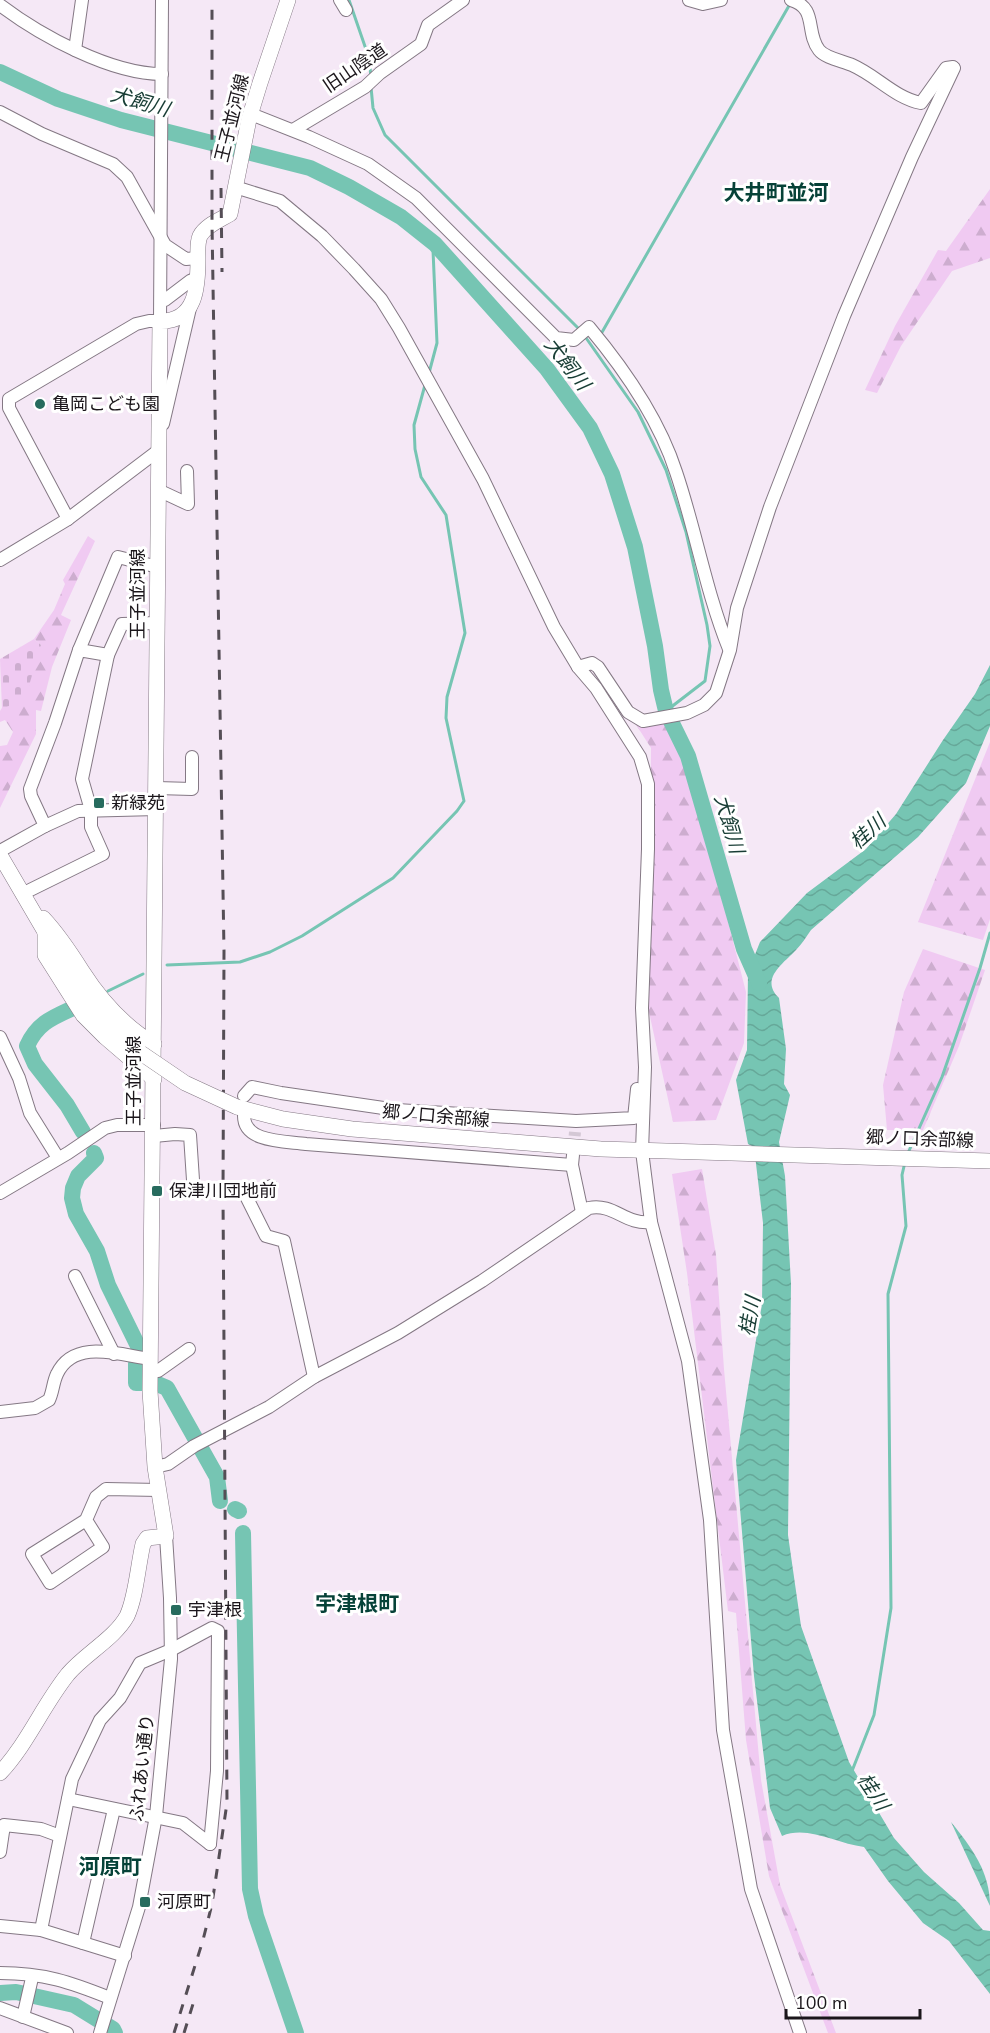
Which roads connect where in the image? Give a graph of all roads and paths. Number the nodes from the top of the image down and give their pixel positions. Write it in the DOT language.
graph roads {
  1 [pos="82,0"];
  2 [pos="162,0"];
  3 [pos="288,0"];
  4 [pos="463,0"];
  5 [pos="689,0"];
  6 [pos="722,0"];
  7 [pos="791,0"];
  8 [pos="0,5"];
  9 [pos="75,50"];
  10 [pos="162,74"];
  11 [pos="0,112"];
  12 [pos="250,117"];
  13 [pos="292,130"];
  14 [pos="236,184"];
  15 [pos="198,258"];
  16 [pos="197,278"];
  17 [pos="165,300"];
  18 [pos="192,303"];
  19 [pos="160,321"];
  20 [pos="159,445"];
  21 [pos="187,471"];
  22 [pos="158,490"];
  23 [pos="68,519"];
  24 [pos="0,560"];
  25 [pos="158,567"];
  26 [pos="157,623"];
  27 [pos="79,650"];
  28 [pos="730,650"];
  29 [pos="108,655"];
  30 [pos="578,667"];
  31 [pos="192,757"];
  32 [pos="157,788"];
  33 [pos="157,808"];
  34 [pos="91,810"];
  35 [pos="45,826"];
  36 [pos="0,853"];
  37 [pos="25,897"];
  38 [pos="45,933"];
  39 [pos="0,1037"];
  40 [pos="147,1048"];
  41 [pos="645,1066"];
  42 [pos="154,1079"];
  43 [pos="242,1106"];
  44 [pos="154,1130"];
  45 [pos="422,1141"];
  46 [pos="642,1151"];
  47 [pos="426,1154"];
  48 [pos="58,1158"];
  49 [pos="990,1161"];
  50 [pos="193,1180"];
  51 [pos="272,1186"];
  52 [pos="0,1193"];
  53 [pos="582,1212"];
  54 [pos="651,1221"];
  55 [pos="75,1276"];
  56 [pos="189,1349"];
  57 [pos="114,1354"];
  58 [pos="150,1367"];
  59 [pos="314,1377"];
  60 [pos="0,1412"];
  61 [pos="155,1467"];
  62 [pos="159,1490"];
  63 [pos="86,1520"];
  64 [pos="165,1536"];
  65 [pos="171,1650"];
  66 [pos="0,1773"];
  67 [pos="68,1799"];
  68 [pos="114,1809"];
  69 [pos="156,1816"];
  70 [pos="60,1836"];
  71 [pos="0,1848"];
  72 [pos="0,1926"];
  73 [pos="41,1930"];
  74 [pos="84,1943"];
  75 [pos="125,1956"];
  76 [pos="0,1973"];
  77 [pos="32,1978"];
  78 [pos="110,1998"];
  79 [pos="0,2008"];
  80 [pos="24,2017"];
  81 [pos="67,2033"];
  82 [pos="100,2033"];
  83 [pos="800,2033"];
  1 -- 9 [label="street"];
  2 -- 10 [label="street"];
  3 -- 12 [label="main road, 王子並河線"];
  4 -- 13 [label="street, 旧山陰道"];
  5 -- 6 [label="street"];
  7 -- 28 [label="street"];
  8 -- 9 [label="street"];
  9 -- 10 [label="street"];
  10 -- 19 [label="street"];
  11 -- 15 [label="street"];
  12 -- 13 [label="street"];
  12 -- 14 [label="main road, 王子並河線"];
  13 -- 28 [label="street"];
  14 -- 15 [label="main road, 王子並河線"];
  14 -- 30 [label="street"];
  15 -- 16 [label="main road, 王子並河線"];
  16 -- 17 [label="street"];
  16 -- 18 [label="main road, 王子並河線"];
  18 -- 19 [label="main road"];
  18 -- 20 [label="street"];
  19 -- 20 [label="main road, 王子並河線"];
  19 -- 23 [label="street"];
  20 -- 22 [label="main road, 王子並河線"];
  20 -- 23 [label="street"];
  21 -- 22 [label="street"];
  22 -- 25 [label="main road, 王子並河線"];
  23 -- 24 [label="street"];
  25 -- 26 [label="main road, 王子並河線"];
  25 -- 27 [label="street"];
  26 -- 29 [label="street"];
  26 -- 32 [label="main road, 王子並河線"];
  27 -- 29 [label="street"];
  27 -- 35 [label="street"];
  28 -- 30 [label="street"];
  29 -- 34 [label="street"];
  30 -- 41 [label="street"];
  31 -- 32 [label="street"];
  32 -- 33 [label="main road, 王子並河線"];
  33 -- 34 [label="street"];
  33 -- 40 [label="main road, 王子並河線"];
  34 -- 35 [label="street"];
  34 -- 37 [label="street"];
  35 -- 36 [label="street"];
  36 -- 37 [label="main road, 郷ノ口余部線"];
  37 -- 38 [label="main road, 郷ノ口余部線"];
  37 -- 40 [label="main road"];
  38 -- 40 [label="main road, 郷ノ口余部線"];
  38 -- 42 [label="main road"];
  39 -- 48 [label="street"];
  40 -- 42 [label="main road, 王子並河線"];
  40 -- 43 [label="main road, 郷ノ口余部線, bridge"];
  41 -- 43 [label="street"];
  41 -- 46 [label="street"];
  42 -- 44 [label="main road, 王子並河線"];
  43 -- 46 [label="main road, 郷ノ口余部線"];
  43 -- 47 [label="street"];
  44 -- 48 [label="street"];
  44 -- 50 [label="street"];
  44 -- 58 [label="main road, 王子並河線"];
  45 -- 47 [label="street"];
  46 -- 49 [label="main road, 郷ノ口余部線"];
  46 -- 54 [label="street"];
  47 -- 53 [label="street"];
  48 -- 52 [label="street"];
  51 -- 59 [label="street"];
  53 -- 54 [label="street"];
  53 -- 59 [label="street"];
  54 -- 83 [label="street"];
  55 -- 57 [label="street"];
  56 -- 58 [label="street"];
  57 -- 58 [label="street"];
  57 -- 60 [label="street"];
  58 -- 61 [label="main road, 王子並河線"];
  59 -- 61 [label="street"];
  61 -- 62 [label="main road, 王子並河線"];
  62 -- 63 [label="street"];
  62 -- 64 [label="main road, 王子並河線"];
  63 -- 63 [label="street"];
  64 -- 65 [label="street, ふれあい通り"];
  64 -- 66 [label="main road"];
  65 -- 67 [label="street"];
  65 -- 69 [label="street, ふれあい通り"];
  65 -- 69 [label="street"];
  67 -- 68 [label="street"];
  67 -- 70 [label="street"];
  68 -- 69 [label="street"];
  68 -- 74 [label="street"];
  69 -- 75 [label="street, ふれあい通り"];
  70 -- 71 [label="street"];
  70 -- 73 [label="street"];
  72 -- 73 [label="street"];
  73 -- 74 [label="street"];
  74 -- 75 [label="street"];
  75 -- 78 [label="street, ふれあい通り"];
  76 -- 78 [label="street"];
  77 -- 80 [label="street"];
  78 -- 82 [label="street, ふれあい通り"];
  79 -- 80 [label="street"];
  80 -- 81 [label="street"];
}
